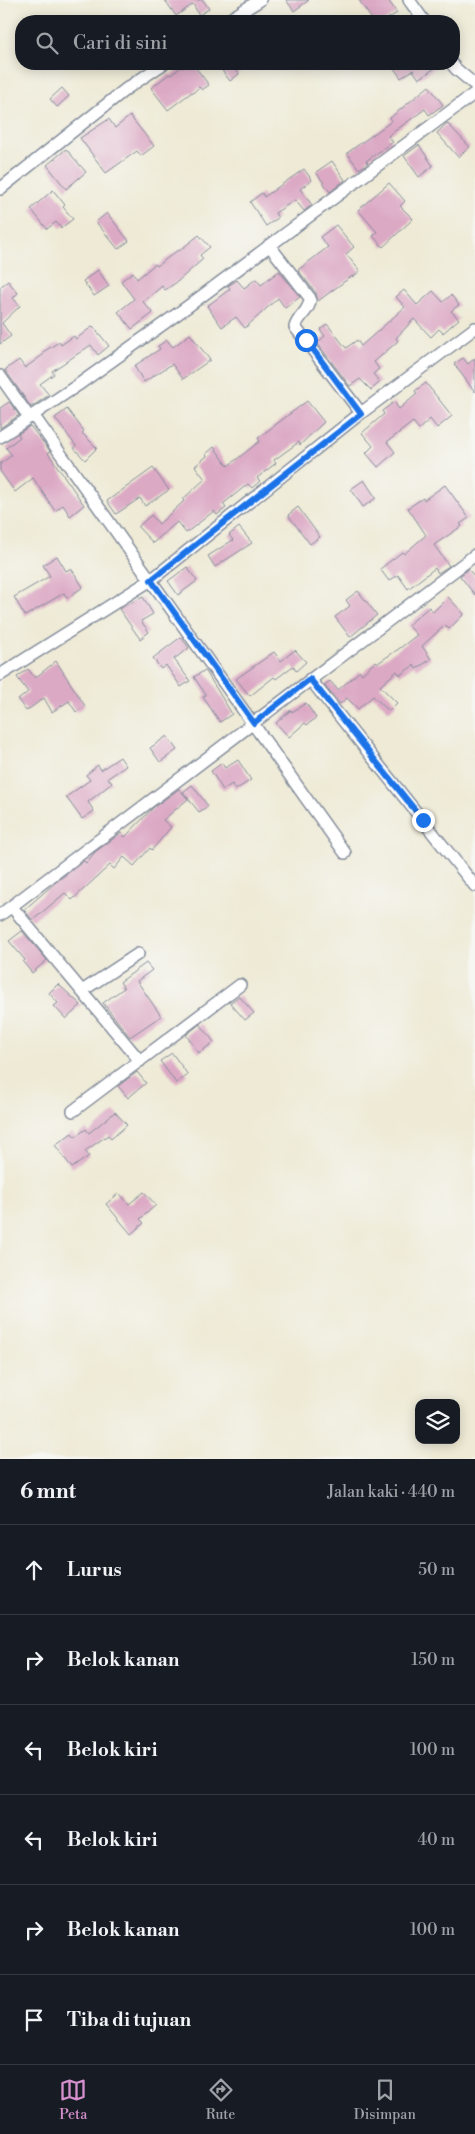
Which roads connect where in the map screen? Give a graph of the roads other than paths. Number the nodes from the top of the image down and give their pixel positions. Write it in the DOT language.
graph roads {
  1 [pos="260,0"];
  2 [pos="409,0"];
  3 [pos="236,15"];
  4 [pos="420,15"];
  5 [pos="154,70"];
  6 [pos="459,70"];
  7 [pos="475,85"];
  8 [pos="475,93"];
  9 [pos="0,189"];
  10 [pos="269,245"];
  11 [pos="475,328"];
  12 [pos="0,376"];
  13 [pos="361,414"];
  14 [pos="30,416"];
  15 [pos="0,437"];
  16 [pos="475,555"];
  17 [pos="151,580"];
  18 [pos="0,675"];
  19 [pos="310,679"];
  20 [pos="254,723"];
  21 [pos="345,853"];
  22 [pos="475,886"];
  23 [pos="12,907"];
  24 [pos="0,915"];
  25 [pos="138,954"];
  26 [pos="240,985"];
  27 [pos="82,991"];
  28 [pos="140,1061"];
  29 [pos="73,1111"];
  1 -- 3 [label="street"];
  2 -- 4 [label="street"];
  5 -- 9 [label="street"];
  6 -- 7 [label="street"];
  8 -- 10 [label="street"];
  10 -- 13 [label="street"];
  10 -- 14 [label="street"];
  11 -- 13 [label="street"];
  12 -- 14 [label="street"];
  13 -- 17 [label="street"];
  14 -- 15 [label="street"];
  14 -- 17 [label="street"];
  16 -- 19 [label="street"];
  17 -- 18 [label="street"];
  17 -- 20 [label="street"];
  19 -- 20 [label="street"];
  19 -- 22 [label="street"];
  20 -- 21 [label="street"];
  20 -- 23 [label="street"];
  23 -- 24 [label="street"];
  23 -- 27 [label="street"];
  25 -- 27 [label="street"];
  26 -- 28 [label="street"];
  27 -- 28 [label="street"];
  28 -- 29 [label="street"];
}
